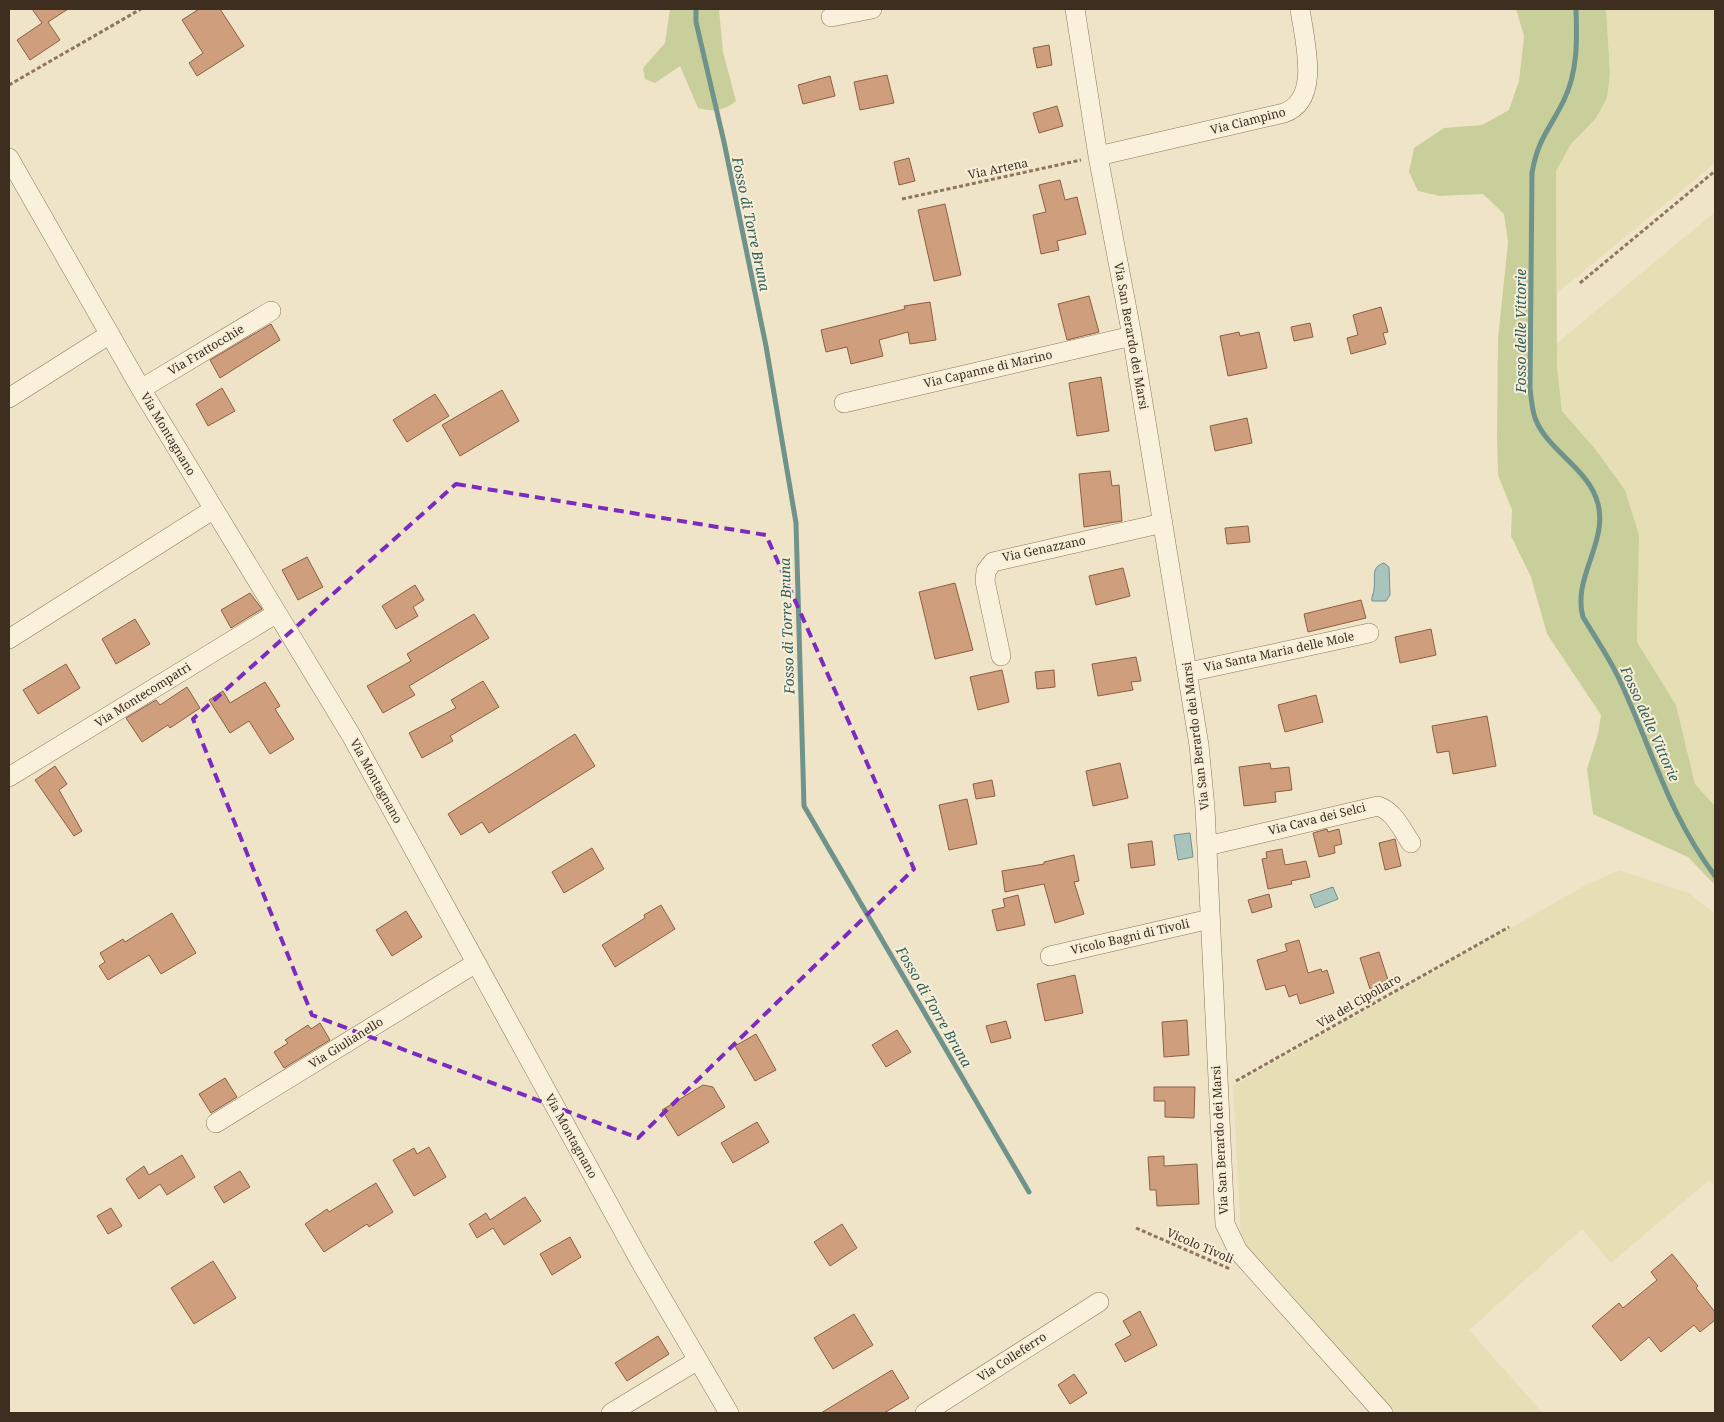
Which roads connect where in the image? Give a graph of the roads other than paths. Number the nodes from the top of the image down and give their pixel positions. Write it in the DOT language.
graph roads {
  1 [pos="872,9"];
  2 [pos="1075,9"];
  3 [pos="1300,9"];
  4 [pos="831,17"];
  5 [pos="1098,156"];
  6 [pos="9,158"];
  7 [pos="272,311"];
  8 [pos="110,334"];
  9 [pos="1132,336"];
  10 [pos="141,388"];
  11 [pos="9,398"];
  12 [pos="844,403"];
  13 [pos="214,509"];
  14 [pos="1163,523"];
  15 [pos="277,612"];
  16 [pos="1369,633"];
  17 [pos="9,639"];
  18 [pos="1001,656"];
  19 [pos="1189,672"];
  20 [pos="9,777"];
  21 [pos="1411,843"];
  22 [pos="1207,846"];
  23 [pos="1210,919"];
  24 [pos="1050,956"];
  25 [pos="476,963"];
  26 [pos="216,1123"];
  27 [pos="1098,1302"];
  28 [pos="698,1360"];
  29 [pos="611,1413"];
  30 [pos="729,1413"];
  31 [pos="925,1413"];
  32 [pos="1383,1413"];
  1 -- 4 [label="street"];
  2 -- 5 [label="street, Via San Berardo dei Marsi"];
  3 -- 5 [label="street, Via Ciampino"];
  5 -- 9 [label="street, Via San Berardo dei Marsi"];
  6 -- 8 [label="street, Via Montagnano"];
  7 -- 10 [label="street, Via Frattocchie"];
  8 -- 10 [label="street, Via Montagnano"];
  8 -- 11 [label="street"];
  9 -- 12 [label="street, Via Capanne di Marino"];
  9 -- 14 [label="street, Via San Berardo dei Marsi"];
  10 -- 13 [label="street, Via Montagnano"];
  13 -- 15 [label="street, Via Montagnano"];
  13 -- 17 [label="street"];
  14 -- 18 [label="street, Via Genazzano"];
  14 -- 19 [label="street, Via San Berardo dei Marsi"];
  15 -- 20 [label="street, Via Montecompatri"];
  15 -- 25 [label="street, Via Montagnano"];
  16 -- 19 [label="street, Via Santa Maria delle Mole"];
  19 -- 22 [label="street, Via San Berardo dei Marsi"];
  21 -- 22 [label="street, Via Cava dei Selci"];
  22 -- 23 [label="street, Via San Berardo dei Marsi"];
  23 -- 24 [label="street, Vicolo Bagni di Tivoli"];
  23 -- 32 [label="street, Via San Berardo dei Marsi"];
  25 -- 26 [label="street, Via Giulianello"];
  25 -- 28 [label="street, Via Montagnano"];
  27 -- 31 [label="street, Via Colleferro"];
  28 -- 29 [label="street"];
  28 -- 30 [label="street, Via Montagnano"];
}
